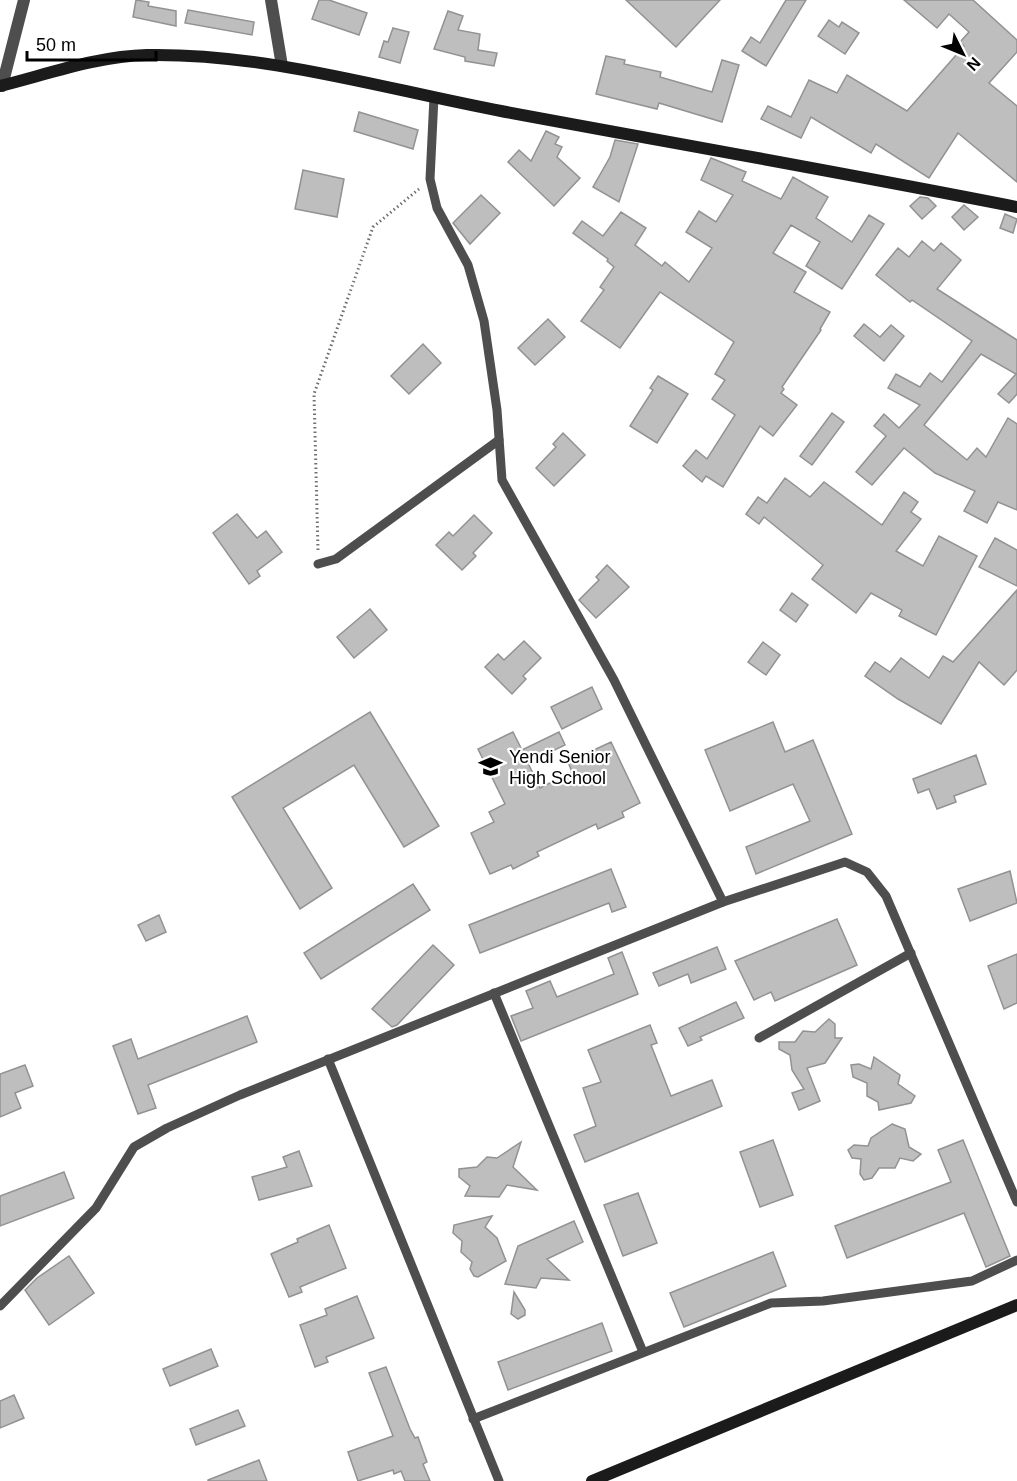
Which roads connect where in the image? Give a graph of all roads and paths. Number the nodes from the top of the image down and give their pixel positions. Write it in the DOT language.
graph roads {
  1 [pos="24,0"];
  2 [pos="271,0"];
  3 [pos="282,66"];
  4 [pos="1,86"];
  5 [pos="434,97"];
  6 [pos="430,179"];
  7 [pos="1017,207"];
  8 [pos="499,440"];
  9 [pos="318,564"];
  10 [pos="723,902"];
  11 [pos="911,953"];
  12 [pos="494,993"];
  13 [pos="759,1038"];
  14 [pos="328,1059"];
  15 [pos="1017,1202"];
  16 [pos="1017,1260"];
  17 [pos="1017,1305"];
  18 [pos="0,1306"];
  19 [pos="643,1352"];
  20 [pos="473,1419"];
  21 [pos="499,1481"];
  22 [pos="592,1481"];
  1 -- 4 [label="street"];
  2 -- 3 [label="street"];
  3 -- 4 [label="street"];
  3 -- 5 [label="street"];
  5 -- 6 [label="lane"];
  5 -- 7 [label="street"];
  6 -- 8 [label="lane"];
  6 -- 9 [label="path"];
  8 -- 9 [label="lane"];
  8 -- 10 [label="lane"];
  10 -- 11 [label="lane"];
  10 -- 12 [label="lane"];
  11 -- 13 [label="lane"];
  11 -- 15 [label="lane"];
  12 -- 14 [label="lane"];
  12 -- 19 [label="lane"];
  14 -- 18 [label="lane"];
  14 -- 20 [label="lane"];
  16 -- 19 [label="lane"];
  17 -- 22 [label="street"];
  19 -- 20 [label="lane"];
  20 -- 21 [label="lane"];
}
